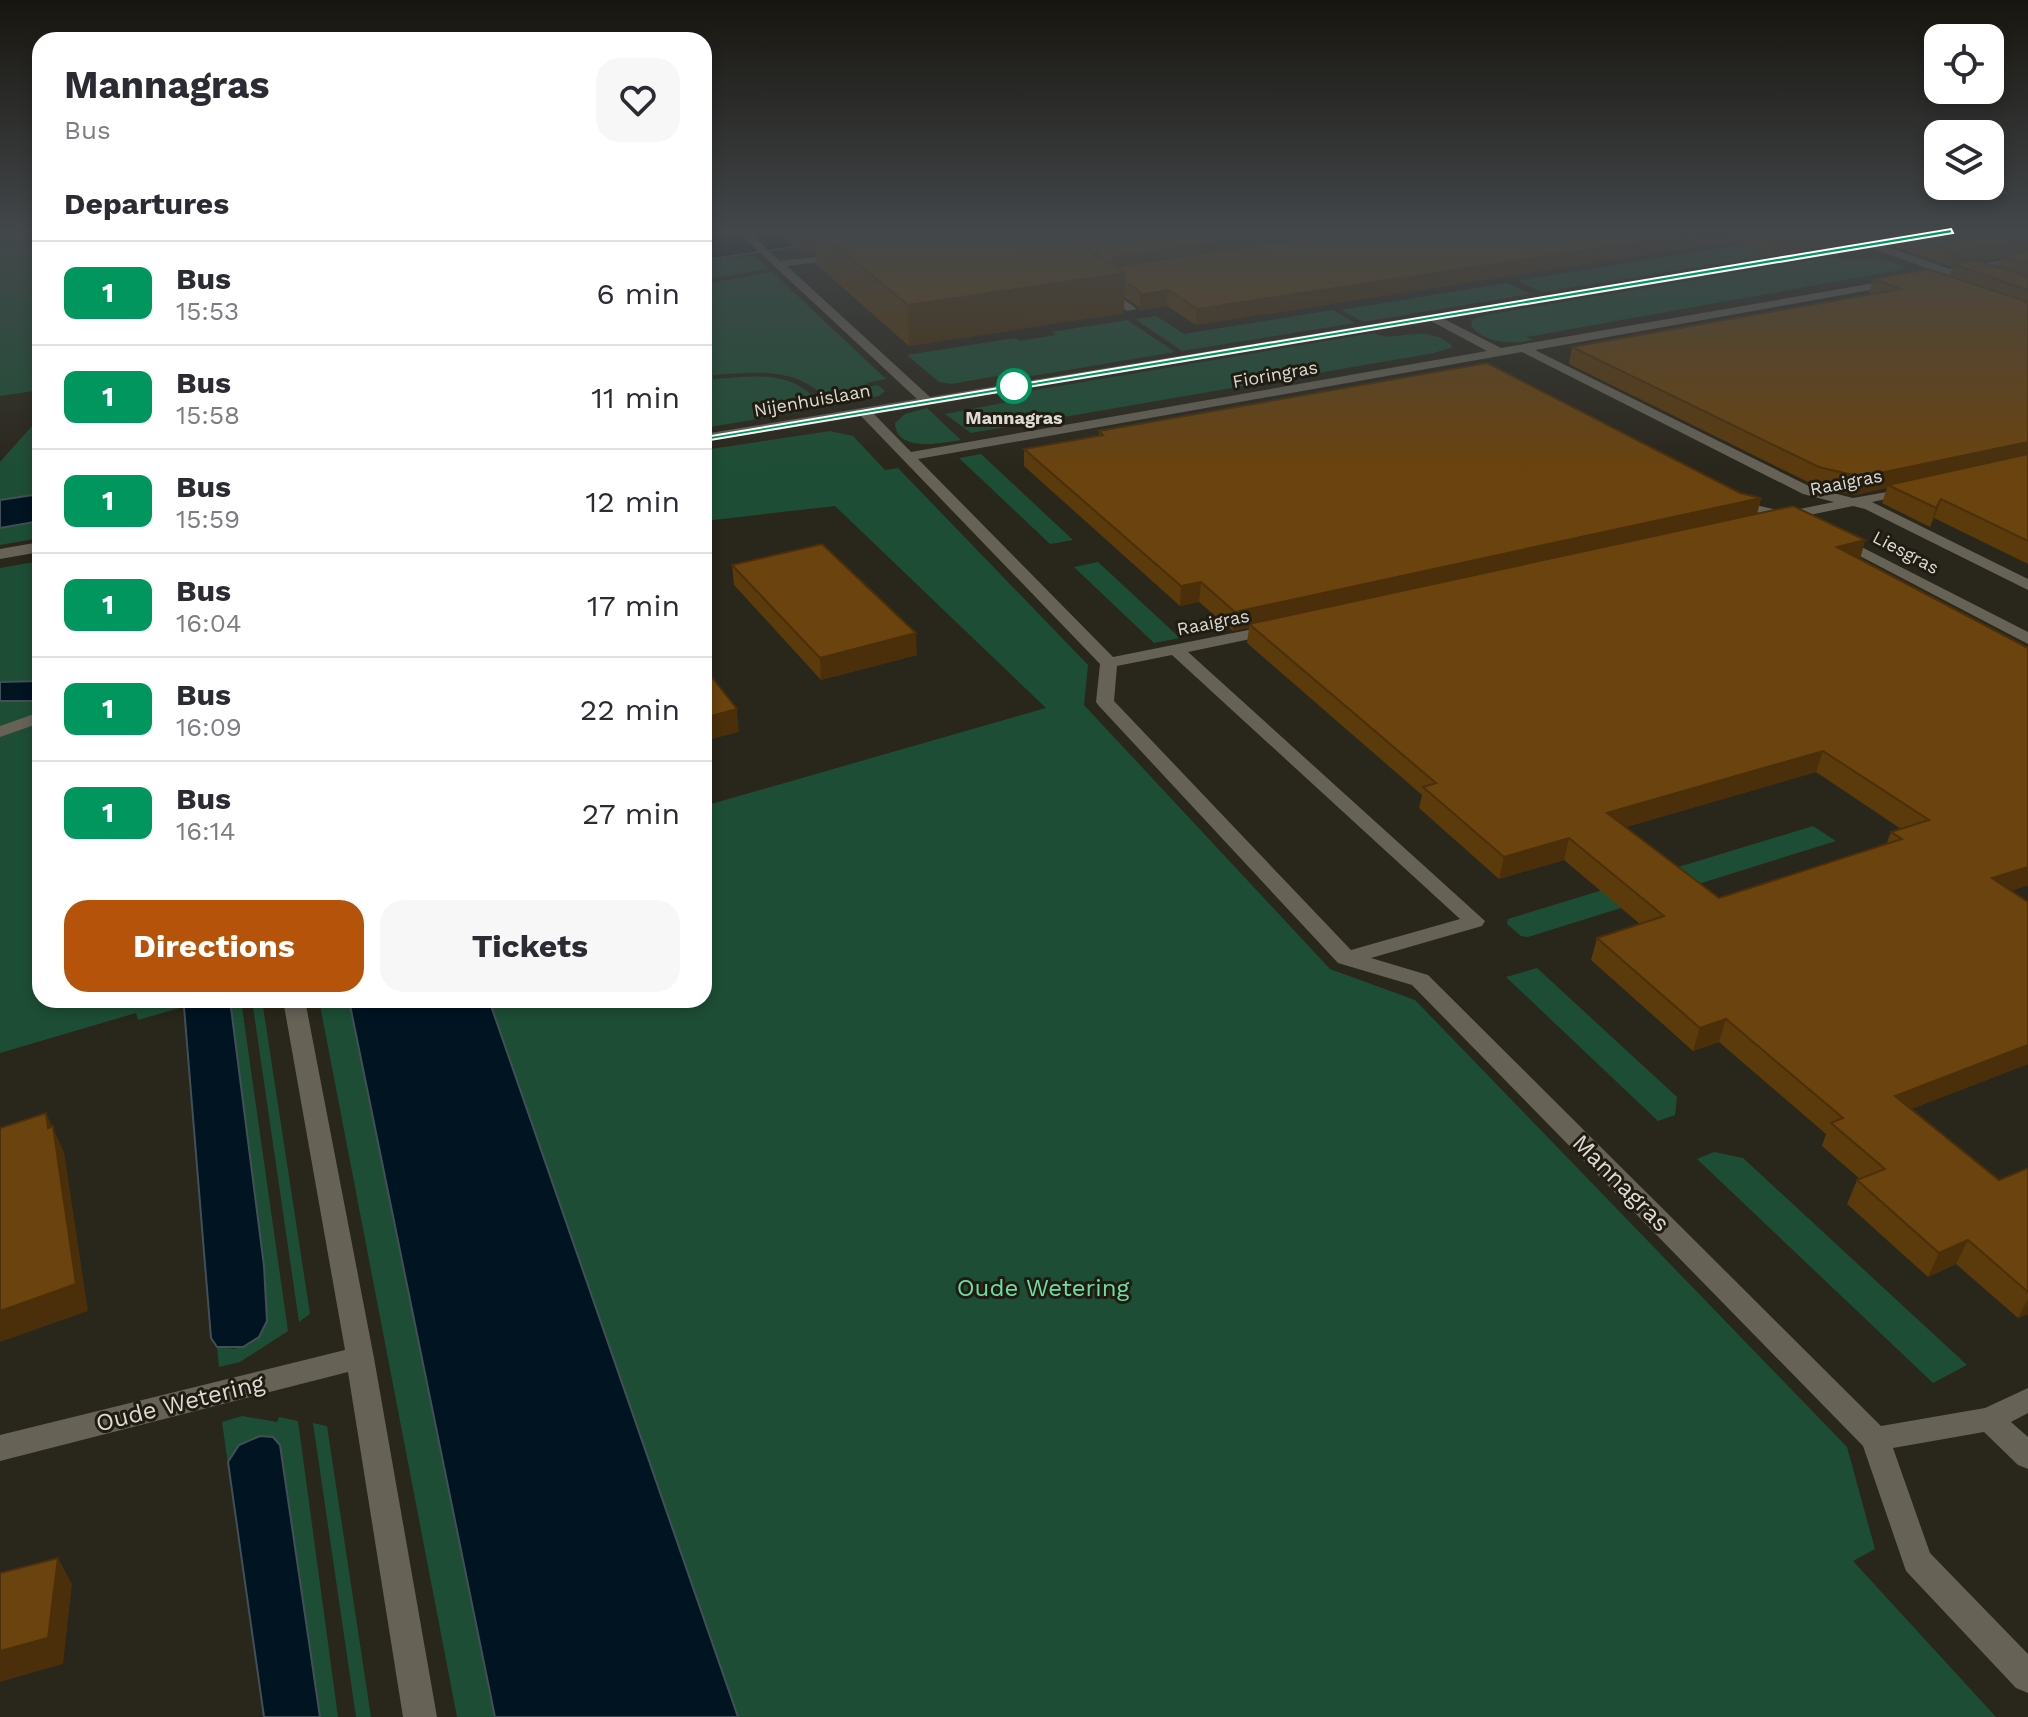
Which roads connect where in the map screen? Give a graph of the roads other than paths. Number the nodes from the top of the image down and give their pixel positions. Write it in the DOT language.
graph roads {
  1 [pos="831,312"];
  2 [pos="1461,312"];
  3 [pos="1726,312"];
  4 [pos="1431,317"];
  5 [pos="1523,348"];
  6 [pos="1499,352"];
  7 [pos="1463,359"];
  8 [pos="1491,373"];
  9 [pos="926,400"];
  10 [pos="864,411"];
  11 [pos="712,437"];
  12 [pos="906,457"];
  13 [pos="1924,487"];
  14 [pos="1714,491"];
  15 [pos="1850,501"];
  16 [pos="1785,516"];
  17 [pos="1746,525"];
  18 [pos="32,548"];
  19 [pos="0,554"];
  20 [pos="2028,585"];
  21 [pos="1294,626"];
  22 [pos="2028,639"];
  23 [pos="1176,650"];
  24 [pos="1109,663"];
  25 [pos="32,720"];
  26 [pos="0,732"];
  27 [pos="1346,958"];
  28 [pos="295,1008"];
  29 [pos="360,1358"];
  30 [pos="2028,1400"];
  31 [pos="1989,1419"];
  32 [pos="1875,1439"];
  33 [pos="0,1448"];
  34 [pos="2028,1456"];
  35 [pos="2028,1677"];
  36 [pos="420,1717"];
  1 -- 9 [label="street"];
  2 -- 4 [label="street, Nijenhuislaan"];
  3 -- 5 [label="street, Fioringras"];
  4 -- 6 [label="street"];
  4 -- 9 [label="street, Nijenhuislaan"];
  5 -- 6 [label="street, Fioringras"];
  5 -- 15 [label="street, Liesgras"];
  6 -- 7 [label="street, Fioringras"];
  7 -- 8 [label="street"];
  7 -- 12 [label="street, Fioringras"];
  9 -- 10 [label="street, Nijenhuislaan"];
  10 -- 11 [label="street, Nijenhuislaan"];
  10 -- 12 [label="street"];
  12 -- 24 [label="street"];
  13 -- 15 [label="street, Raaigras"];
  14 -- 16 [label="street, Liesgras"];
  15 -- 16 [label="street, Raaigras"];
  15 -- 20 [label="street, Liesgras"];
  16 -- 17 [label="street, Raaigras"];
  16 -- 22 [label="street, Liesgras"];
  18 -- 19 [label="street"];
  21 -- 23 [label="street, Raaigras"];
  23 -- 24 [label="street, Raaigras"];
  23 -- 27 [label="street"];
  24 -- 27 [label="street"];
  25 -- 26 [label="street"];
  27 -- 32 [label="street, Mannagras"];
  28 -- 29 [label="street"];
  29 -- 33 [label="street, Oude Wetering"];
  29 -- 36 [label="street"];
  30 -- 31 [label="street"];
  31 -- 32 [label="street"];
  31 -- 34 [label="street"];
  32 -- 35 [label="street, Mannagras"];
}
